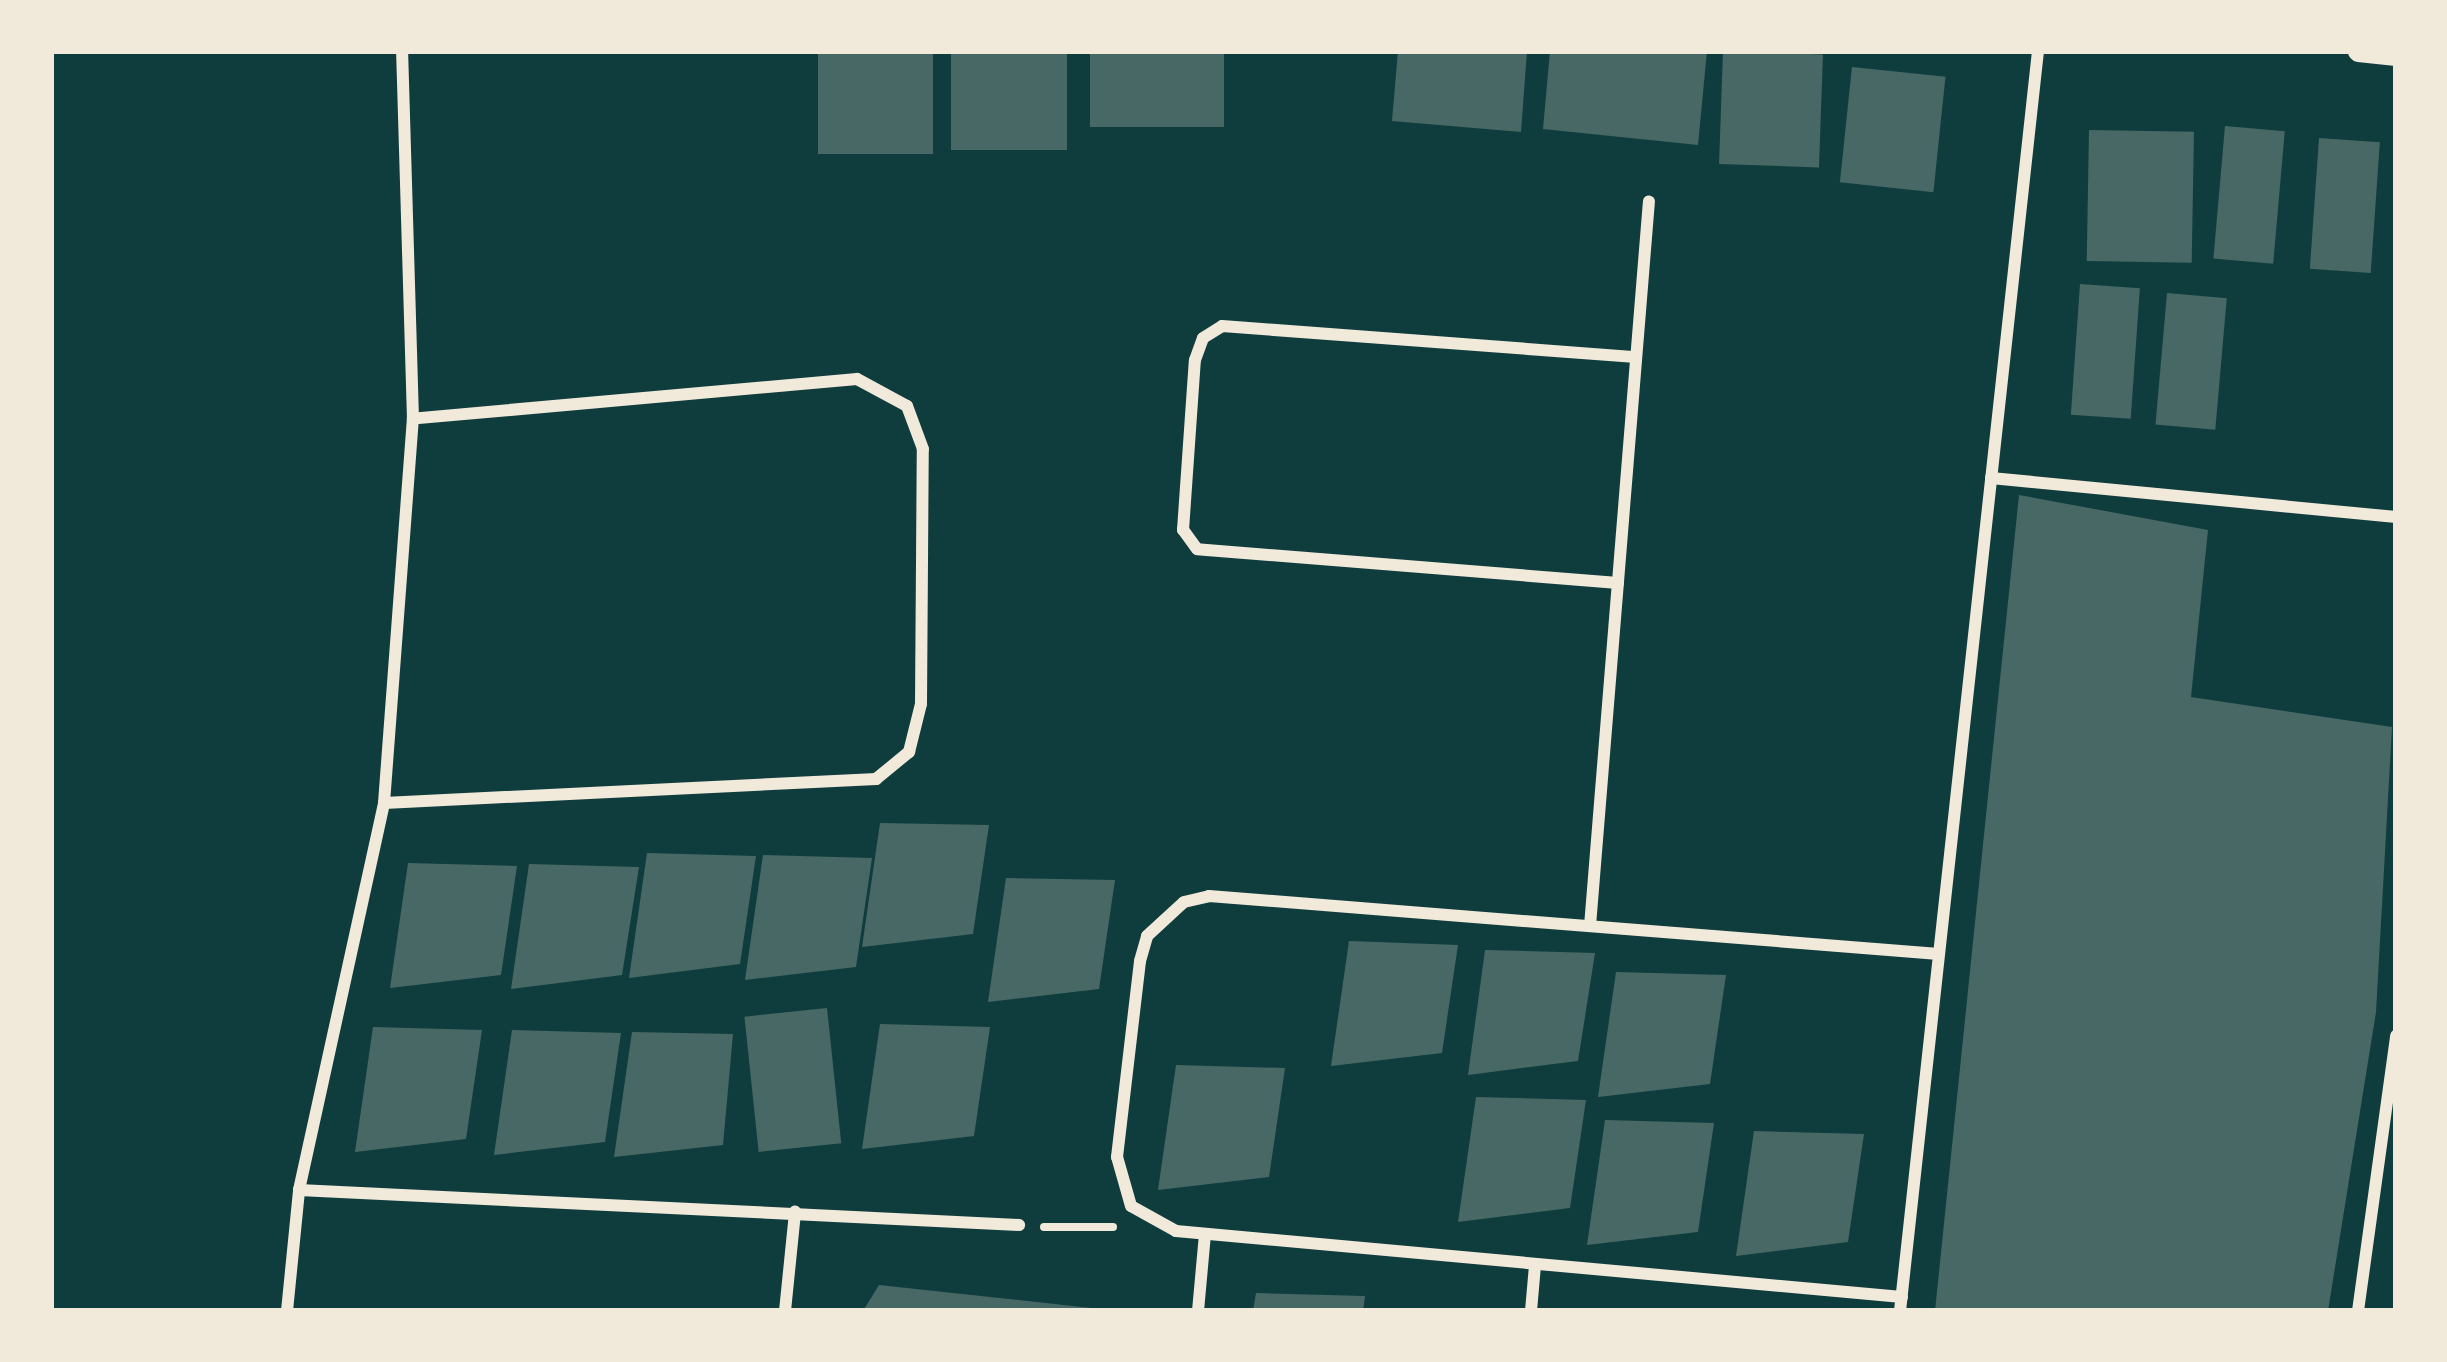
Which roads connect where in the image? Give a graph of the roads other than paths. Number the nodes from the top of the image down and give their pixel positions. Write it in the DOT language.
graph roads {
  1 [pos="402,51"];
  2 [pos="2038,51"];
  3 [pos="2358,51"];
  4 [pos="2396,55"];
  5 [pos="1649,201"];
  6 [pos="1636,357"];
  7 [pos="413,419"];
  8 [pos="1991,478"];
  9 [pos="2396,517"];
  10 [pos="1618,583"];
  11 [pos="384,803"];
  12 [pos="1590,926"];
  13 [pos="1939,954"];
  14 [pos="2396,1036"];
  15 [pos="299,1190"];
  16 [pos="795,1212"];
  17 [pos="1019,1225"];
  18 [pos="1205,1234"];
  19 [pos="1535,1265"];
  20 [pos="1901,1304"];
  21 [pos="287,1311"];
  22 [pos="785,1311"];
  23 [pos="1198,1311"];
  24 [pos="1531,1311"];
  25 [pos="2358,1311"];
  1 -- 7 [label="street"];
  2 -- 8 [label="street"];
  3 -- 4 [label="street"];
  5 -- 6 [label="street"];
  6 -- 10 [label="street"];
  6 -- 10 [label="street"];
  7 -- 11 [label="street"];
  7 -- 11 [label="street"];
  8 -- 9 [label="street"];
  8 -- 13 [label="street"];
  10 -- 12 [label="street"];
  11 -- 15 [label="street"];
  12 -- 13 [label="street"];
  12 -- 18 [label="street"];
  13 -- 20 [label="street"];
  14 -- 25 [label="street"];
  15 -- 16 [label="street"];
  15 -- 21 [label="street"];
  16 -- 17 [label="street"];
  16 -- 22 [label="street"];
  18 -- 19 [label="street"];
  18 -- 23 [label="street"];
  19 -- 20 [label="street"];
  19 -- 24 [label="street"];
}
